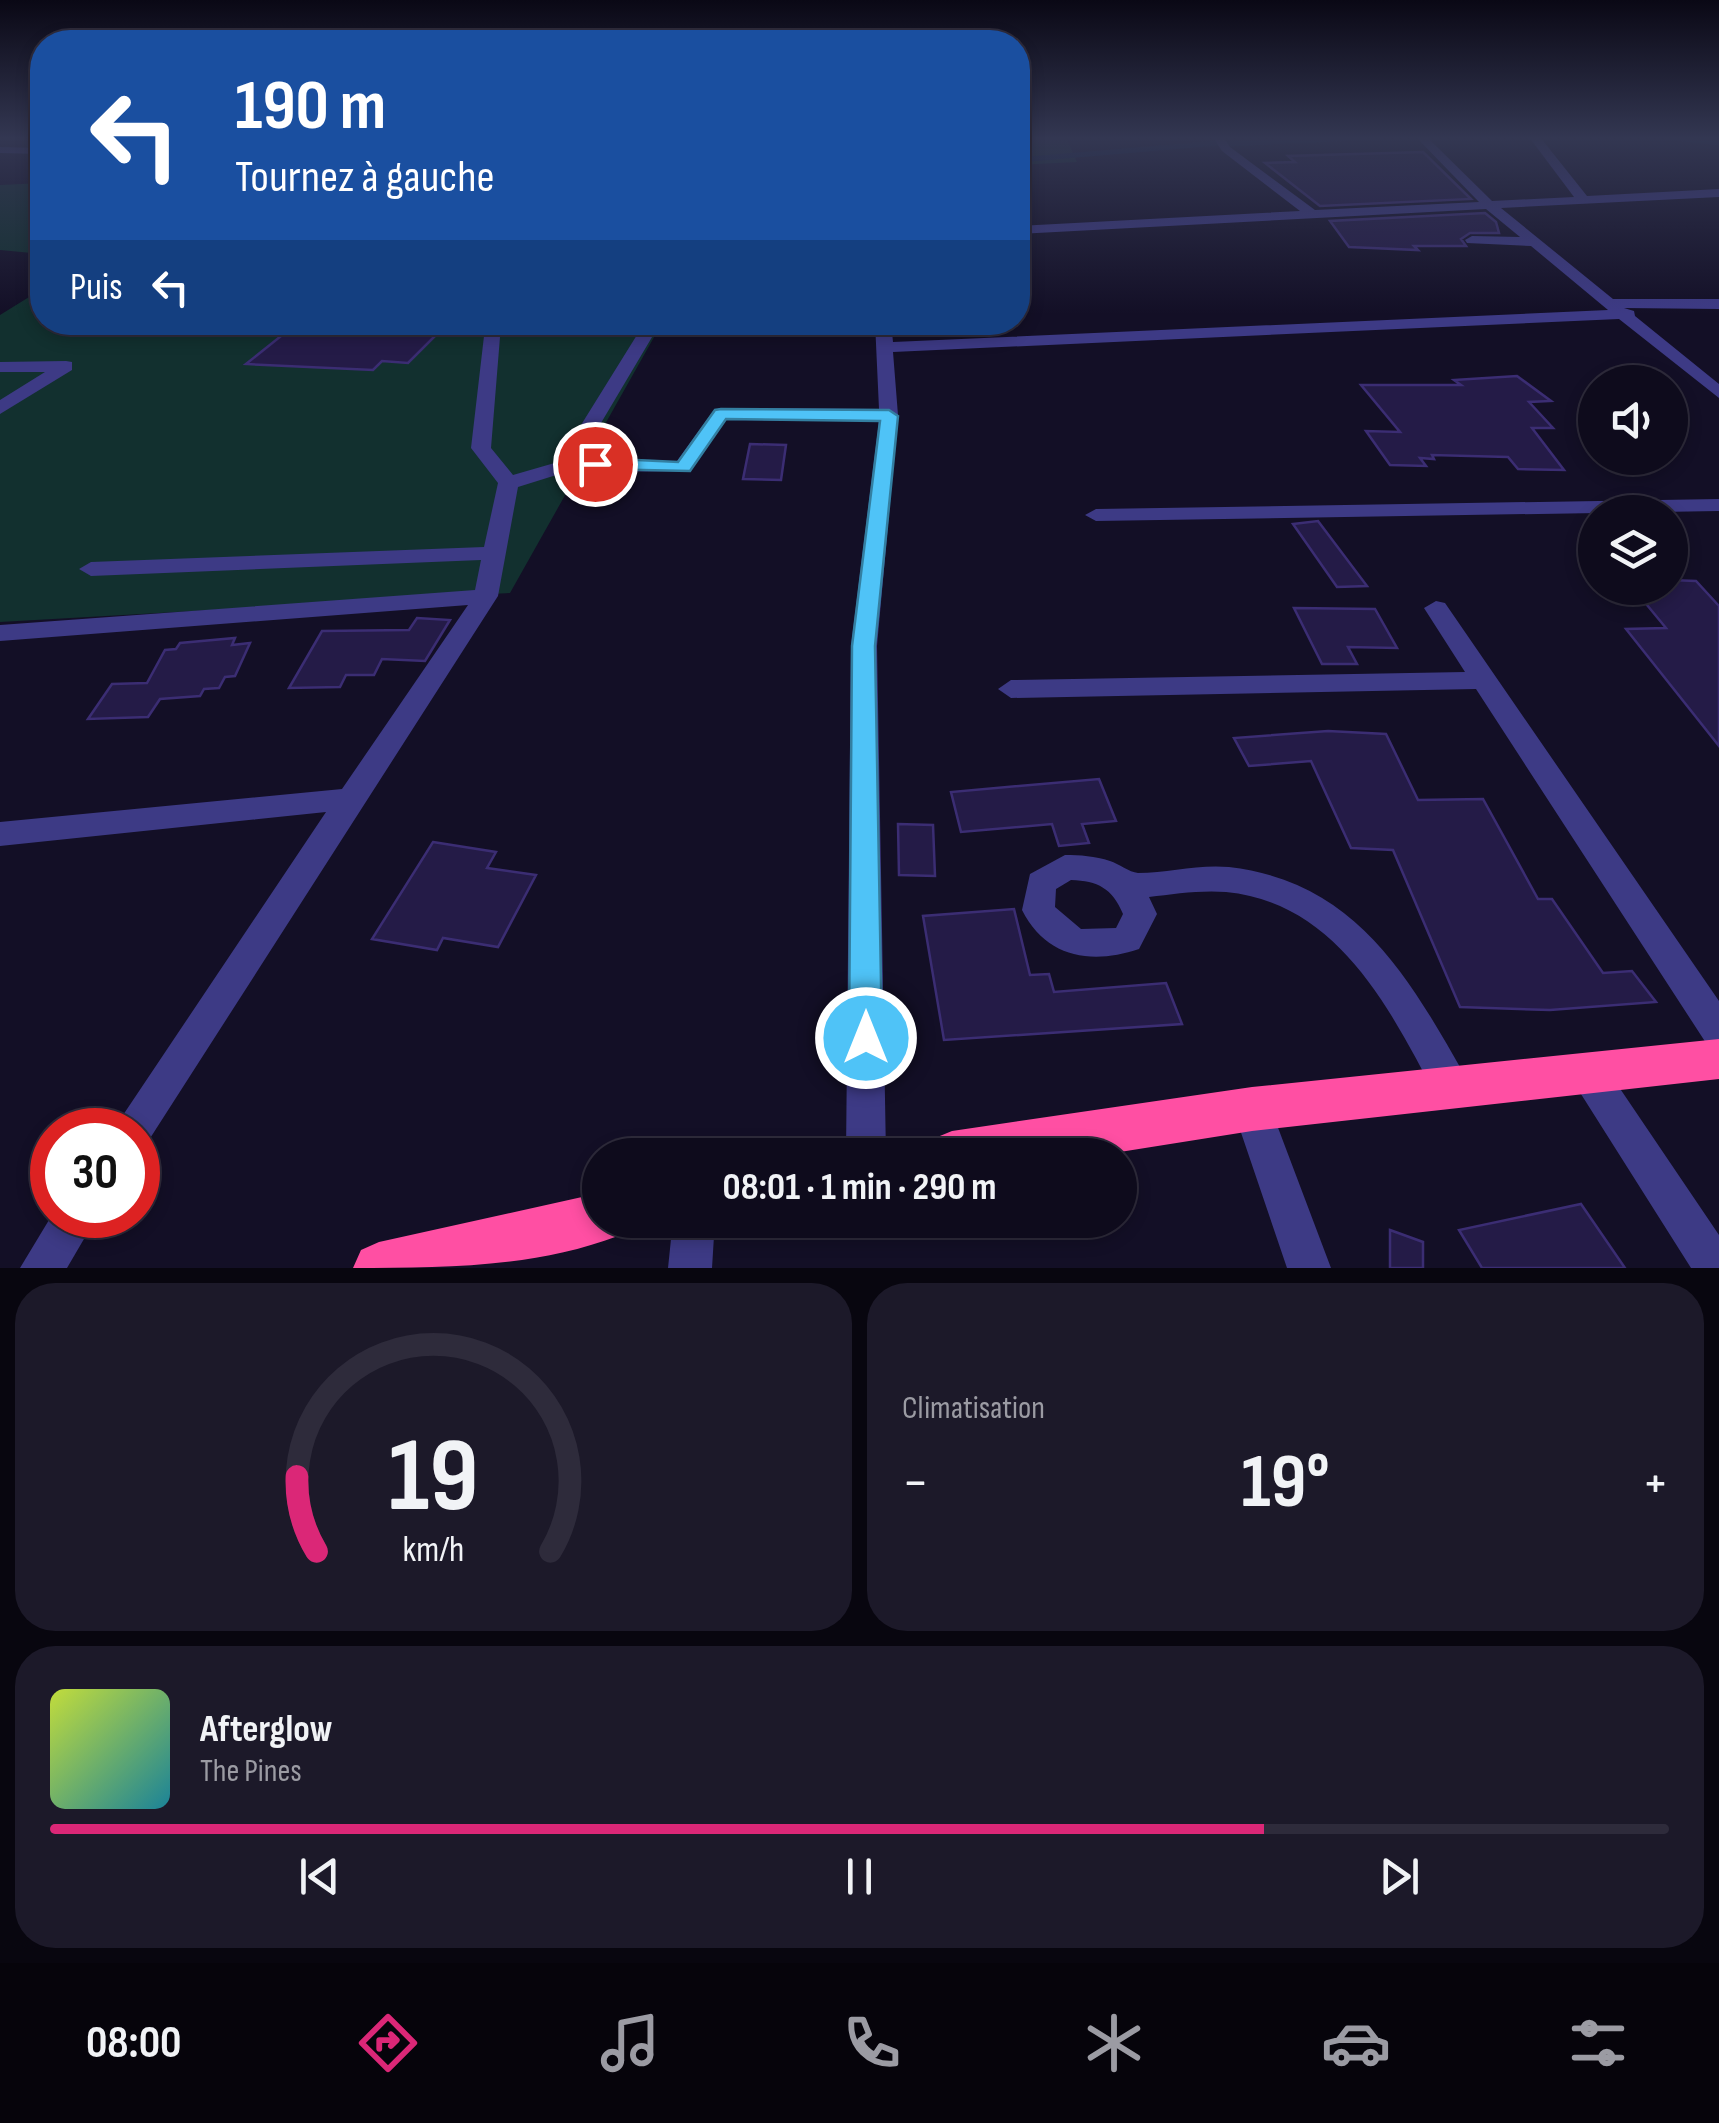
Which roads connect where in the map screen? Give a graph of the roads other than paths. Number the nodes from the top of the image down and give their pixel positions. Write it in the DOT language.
graph roads {
  1 [pos="1288,196"];
  2 [pos="1480,196"];
  3 [pos="1580,196"];
  4 [pos="1657,196"];
  5 [pos="1583,200"];
  6 [pos="1490,206"];
  7 [pos="1309,212"];
  8 [pos="1030,229"];
  9 [pos="1472,240"];
  10 [pos="1534,242"];
  11 [pos="1719,304"];
  12 [pos="1621,309"];
  13 [pos="1030,330"];
  14 [pos="493,335"];
  15 [pos="645,335"];
  16 [pos="884,335"];
  17 [pos="0,367"];
  18 [pos="1719,393"];
  19 [pos="0,408"];
  20 [pos="889,416"];
  21 [pos="565,466"];
  22 [pos="508,484"];
  23 [pos="1719,506"];
  24 [pos="1096,515"];
  25 [pos="496,553"];
  26 [pos="91,570"];
  27 [pos="486,596"];
  28 [pos="1436,608"];
  29 [pos="0,633"];
  30 [pos="1484,680"];
  31 [pos="1011,689"];
  32 [pos="352,799"];
  33 [pos="0,834"];
  34 [pos="1129,886"];
  35 [pos="1719,1031"];
  36 [pos="1719,1059"];
  37 [pos="1587,1071"];
  38 [pos="1451,1087"];
  39 [pos="148,1108"];
  40 [pos="1252,1109"];
  41 [pos="866,1138"];
  42 [pos="1063,1138"];
  43 [pos="582,1222"];
  44 [pos="62,1238"];
  45 [pos="692,1238"];
  46 [pos="42,1268"];
  47 [pos="379,1268"];
  48 [pos="690,1268"];
  49 [pos="1309,1268"];
  50 [pos="1716,1268"];
  1 -- 7 [label="street"];
  2 -- 6 [label="street"];
  3 -- 5 [label="street"];
  4 -- 5 [label="street"];
  5 -- 6 [label="street"];
  6 -- 7 [label="street"];
  6 -- 10 [label="street"];
  7 -- 8 [label="street"];
  9 -- 10 [label="street"];
  10 -- 12 [label="street"];
  11 -- 12 [label="street"];
  12 -- 13 [label="street"];
  12 -- 18 [label="street"];
  14 -- 22 [label="street"];
  15 -- 21 [label="street"];
  16 -- 20 [label="street"];
  17 -- 19 [label="street"];
  20 -- 21 [label="street"];
  20 -- 41 [label="street"];
  21 -- 22 [label="street"];
  22 -- 25 [label="street"];
  23 -- 24 [label="street"];
  25 -- 26 [label="street"];
  25 -- 27 [label="street"];
  27 -- 29 [label="street"];
  27 -- 32 [label="street"];
  28 -- 30 [label="street"];
  30 -- 31 [label="street"];
  30 -- 35 [label="street"];
  32 -- 33 [label="street"];
  32 -- 39 [label="street"];
  34 -- 38 [label="street"];
  36 -- 37 [label="highway"];
  37 -- 38 [label="highway"];
  37 -- 50 [label="street"];
  38 -- 40 [label="highway"];
  40 -- 42 [label="highway"];
  40 -- 49 [label="street"];
  43 -- 47 [label="highway"];
  44 -- 46 [label="street"];
  45 -- 48 [label="street"];
}
